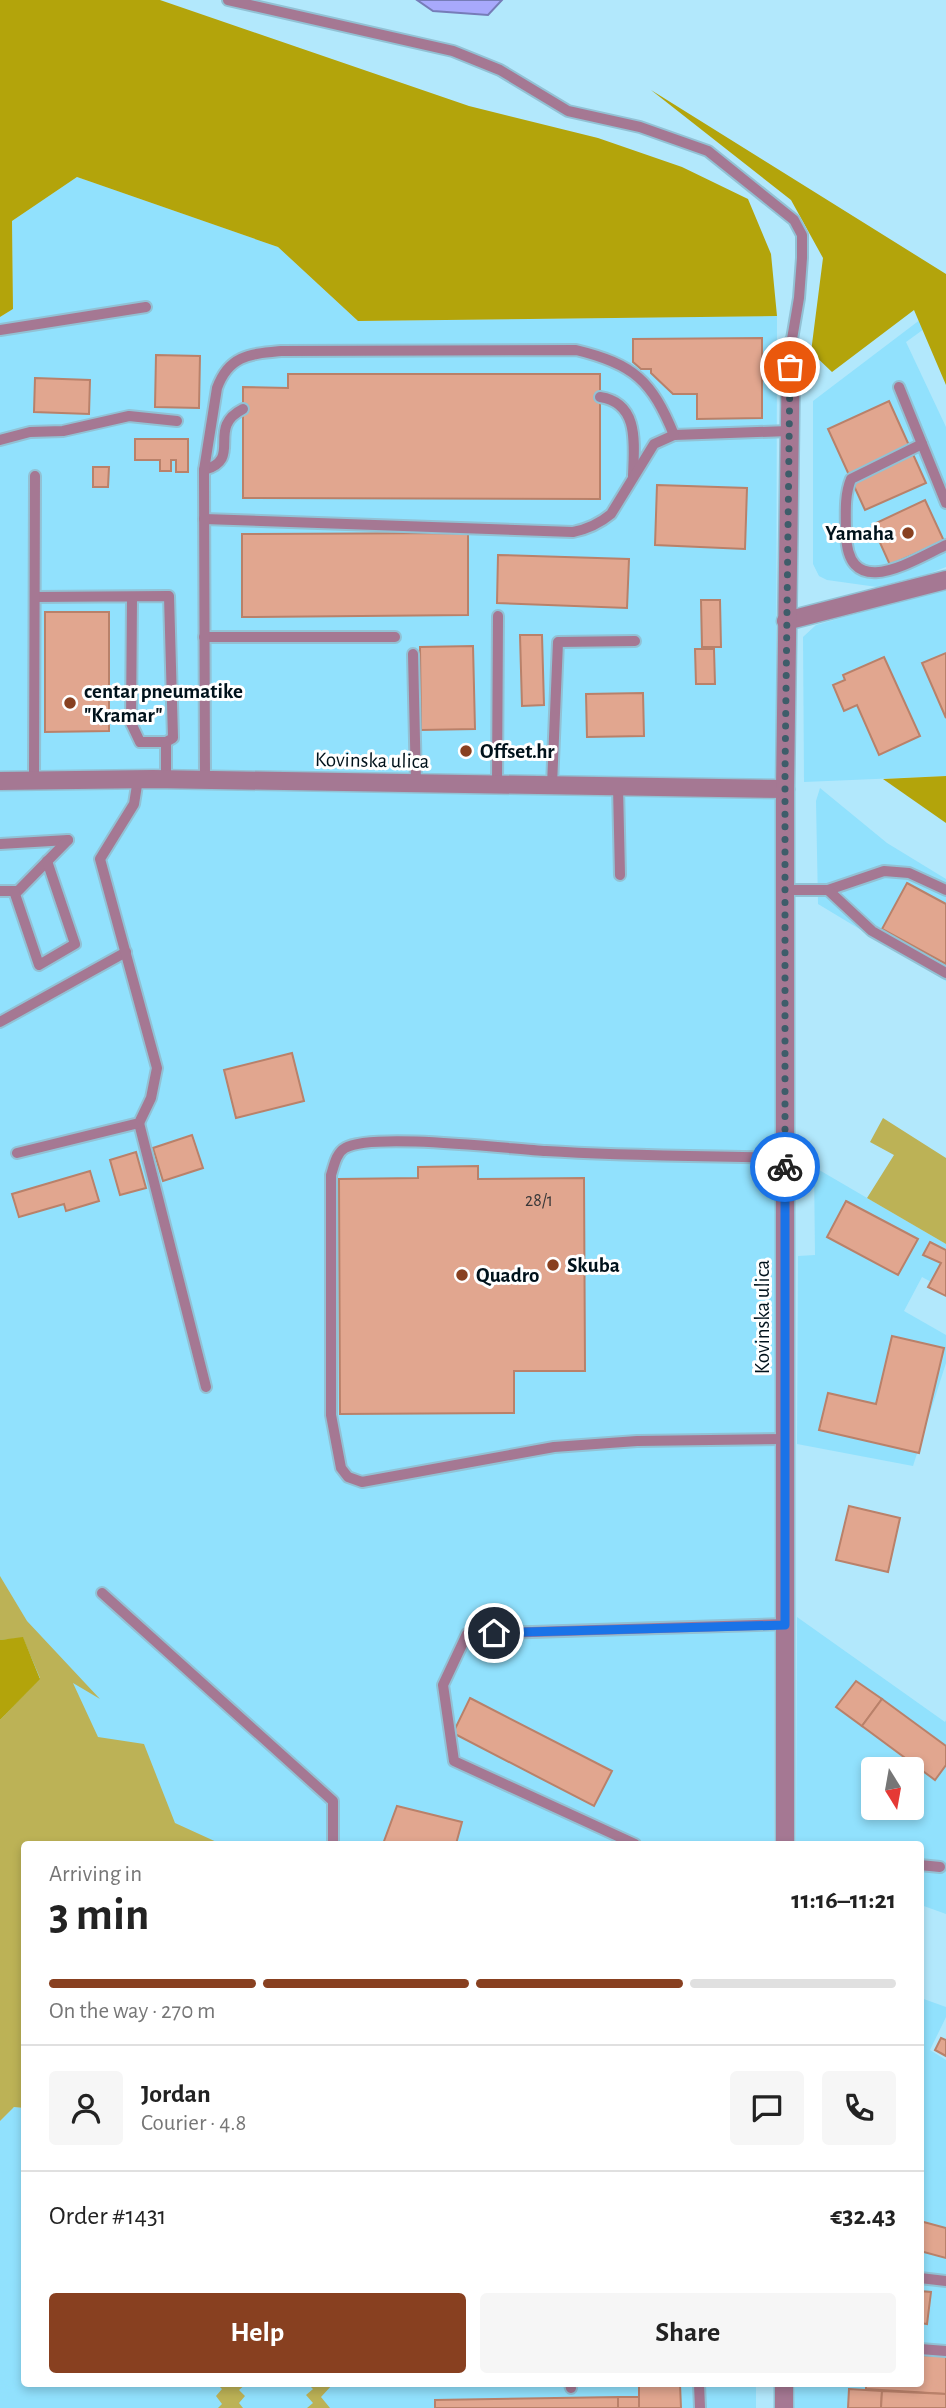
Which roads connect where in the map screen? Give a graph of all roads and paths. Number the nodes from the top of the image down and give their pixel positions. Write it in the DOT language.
graph roads {
  1 [pos="228,0"];
  2 [pos="146,307"];
  3 [pos="0,330"];
  4 [pos="790,345"];
  5 [pos="899,387"];
  6 [pos="600,397"];
  7 [pos="243,410"];
  8 [pos="177,421"];
  9 [pos="789,431"];
  10 [pos="674,435"];
  11 [pos="0,440"];
  12 [pos="922,444"];
  13 [pos="204,470"];
  14 [pos="36,476"];
  15 [pos="633,479"];
  16 [pos="946,503"];
  17 [pos="204,519"];
  18 [pos="946,545"];
  19 [pos="945,583"];
  20 [pos="35,597"];
  21 [pos="132,598"];
  22 [pos="498,617"];
  23 [pos="786,621"];
  24 [pos="204,637"];
  25 [pos="395,637"];
  26 [pos="635,641"];
  27 [pos="413,654"];
  28 [pos="166,742"];
  29 [pos="138,779"];
  30 [pos="166,779"];
  31 [pos="34,780"];
  32 [pos="205,780"];
  33 [pos="0,781"];
  34 [pos="416,783"];
  35 [pos="497,785"];
  36 [pos="552,785"];
  37 [pos="618,787"];
  38 [pos="785,789"];
  39 [pos="0,844"];
  40 [pos="47,861"];
  41 [pos="620,875"];
  42 [pos="785,890"];
  43 [pos="828,890"];
  44 [pos="946,890"];
  45 [pos="0,891"];
  46 [pos="14,891"];
  47 [pos="126,952"];
  48 [pos="946,973"];
  49 [pos="0,1022"];
  50 [pos="139,1123"];
  51 [pos="17,1153"];
  52 [pos="785,1158"];
  53 [pos="206,1387"];
  54 [pos="784,1439"];
  55 [pos="102,1593"];
  56 [pos="785,1625"];
  57 [pos="333,1841"];
  58 [pos="628,1841"];
  59 [pos="785,1841"];
  60 [pos="924,1865"];
  61 [pos="940,1867"];
  62 [pos="924,2278"];
  63 [pos="946,2281"];
  64 [pos="924,2349"];
  65 [pos="946,2351"];
  66 [pos="699,2387"];
  67 [pos="784,2387"];
  68 [pos="700,2408"];
  69 [pos="784,2408"];
  1 -- 4 [label="lane"];
  2 -- 3 [label="lane"];
  4 -- 9 [label="street, Kovinska ulica"];
  5 -- 12 [label="lane"];
  6 -- 15 [label="lane"];
  7 -- 13 [label="lane"];
  8 -- 11 [label="lane"];
  9 -- 10 [label="lane"];
  9 -- 23 [label="street, Kovinska ulica"];
  10 -- 13 [label="lane"];
  10 -- 15 [label="lane"];
  12 -- 16 [label="lane"];
  12 -- 18 [label="lane"];
  13 -- 17 [label="lane"];
  14 -- 20 [label="lane"];
  15 -- 17 [label="lane"];
  17 -- 24 [label="lane"];
  19 -- 23 [label="street"];
  20 -- 21 [label="lane"];
  20 -- 31 [label="lane"];
  21 -- 28 [label="lane"];
  21 -- 28 [label="lane"];
  22 -- 35 [label="lane"];
  23 -- 38 [label="street, Kovinska ulica"];
  24 -- 25 [label="lane"];
  24 -- 32 [label="lane"];
  26 -- 36 [label="lane"];
  27 -- 34 [label="lane"];
  28 -- 30 [label="lane"];
  29 -- 30 [label="street, Kovinska ulica"];
  29 -- 31 [label="street, Kovinska ulica"];
  29 -- 47 [label="lane"];
  30 -- 32 [label="street, Kovinska ulica"];
  31 -- 33 [label="street, Kovinska ulica"];
  32 -- 34 [label="street, Kovinska ulica"];
  34 -- 35 [label="street, Kovinska ulica"];
  35 -- 36 [label="street, Kovinska ulica"];
  36 -- 37 [label="street, Kovinska ulica"];
  37 -- 38 [label="street, Kovinska ulica"];
  37 -- 41 [label="lane"];
  38 -- 42 [label="street, Kovinska ulica"];
  39 -- 40 [label="lane"];
  40 -- 46 [label="lane"];
  40 -- 46 [label="lane"];
  42 -- 43 [label="lane"];
  42 -- 52 [label="street, Kovinska ulica"];
  43 -- 44 [label="lane"];
  43 -- 48 [label="lane"];
  45 -- 46 [label="lane"];
  47 -- 49 [label="lane"];
  47 -- 50 [label="lane"];
  50 -- 51 [label="lane"];
  50 -- 53 [label="lane"];
  52 -- 54 [label="street, Kovinska ulica"];
  52 -- 54 [label="lane"];
  54 -- 56 [label="street, Kovinska ulica"];
  55 -- 57 [label="lane"];
  56 -- 58 [label="lane"];
  56 -- 59 [label="street, Kovinska ulica"];
  60 -- 61 [label="lane"];
  62 -- 63 [label="lane"];
  64 -- 65 [label="lane"];
  66 -- 68 [label="lane"];
  67 -- 69 [label="street"];
}
